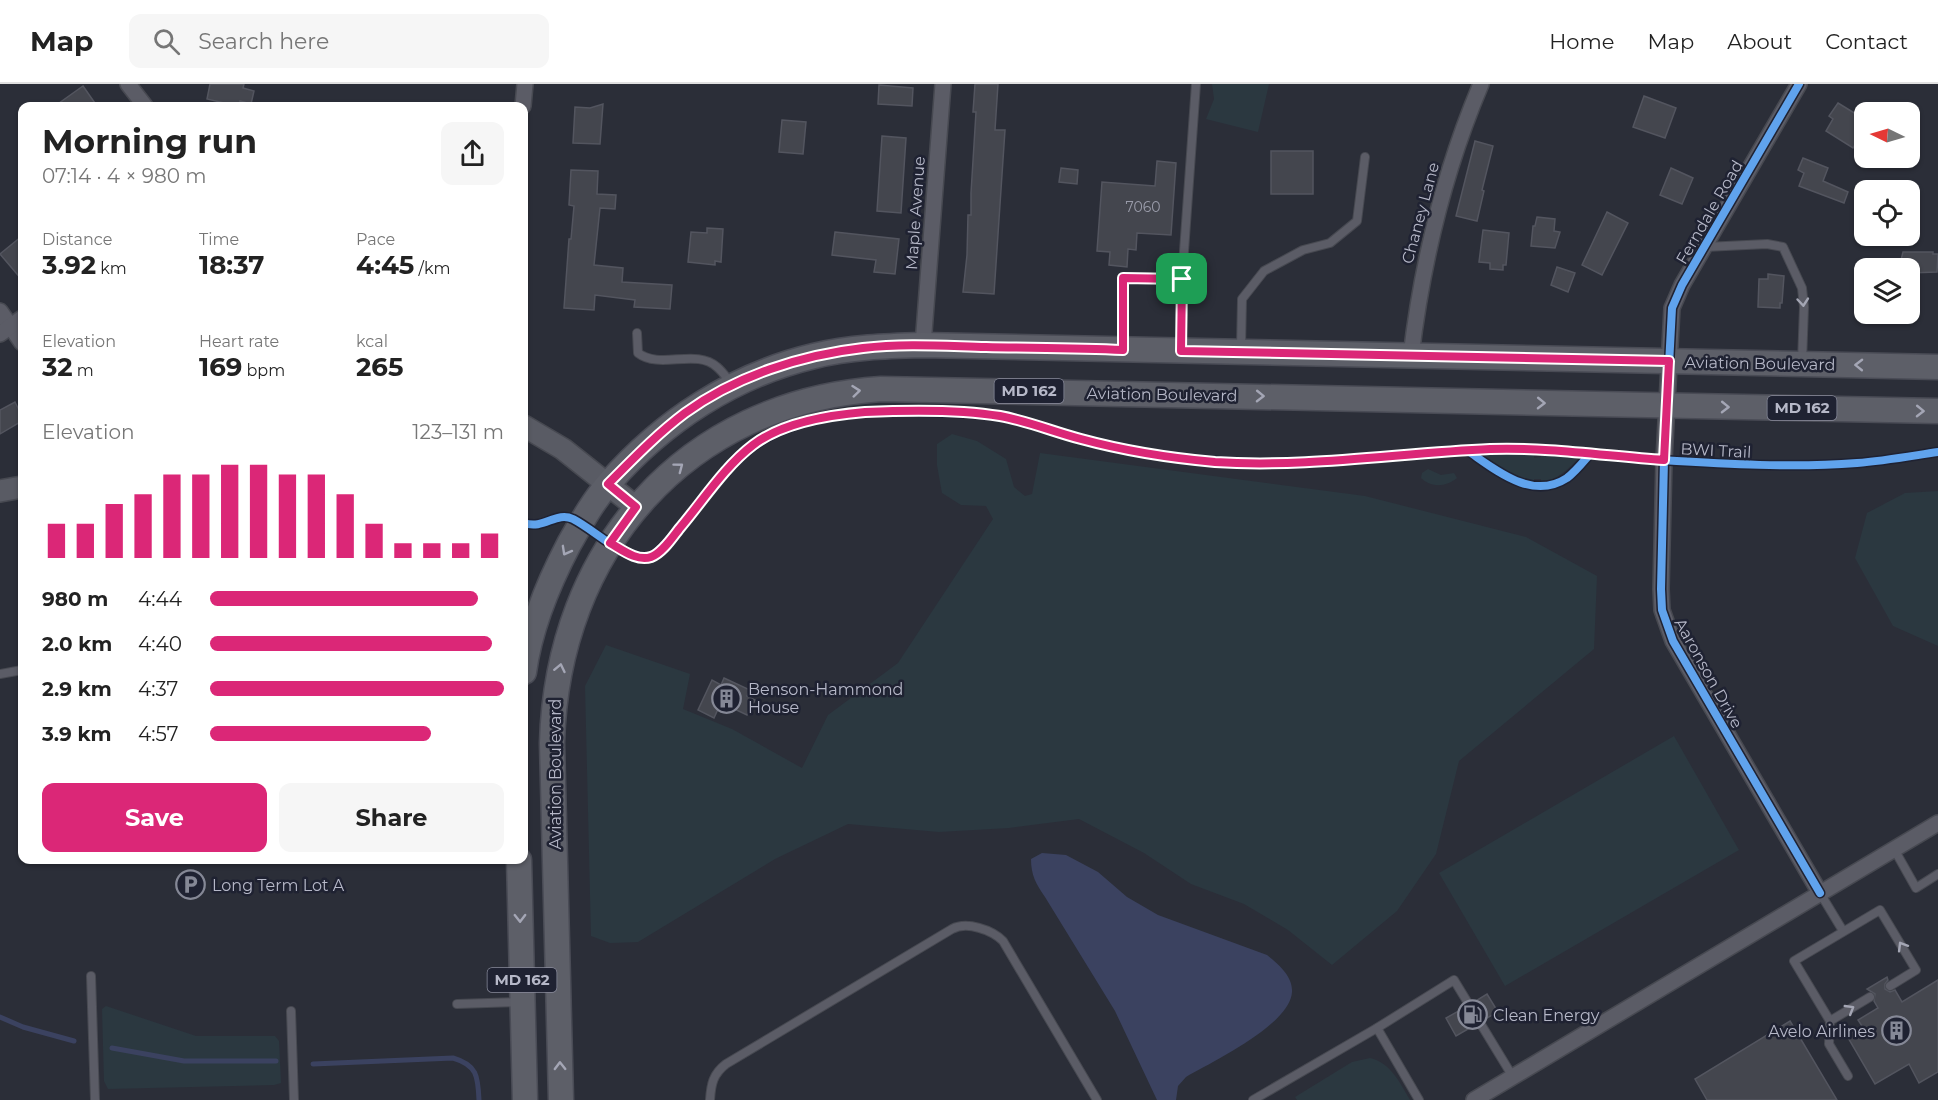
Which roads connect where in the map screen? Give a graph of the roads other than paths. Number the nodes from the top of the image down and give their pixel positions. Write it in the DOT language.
graph roads {
  1 [pos="128,84"];
  2 [pos="525,84"];
  3 [pos="943,84"];
  4 [pos="1196,84"];
  5 [pos="1481,84"];
  6 [pos="1798,84"];
  7 [pos="142,102"];
  8 [pos="523,102"];
  9 [pos="1365,157"];
  10 [pos="1704,247"];
  11 [pos="1182,279"];
  12 [pos="0,311"];
  13 [pos="11,326"];
  14 [pos="637,333"];
  15 [pos="923,345"];
  16 [pos="1123,350"];
  17 [pos="1181,351"];
  18 [pos="1241,352"];
  19 [pos="1411,356"];
  20 [pos="1669,361"];
  21 [pos="1802,364"];
  22 [pos="1938,367"];
  23 [pos="733,386"];
  24 [pos="1667,406"];
  25 [pos="1938,411"];
  26 [pos="528,428"];
  27 [pos="608,484"];
  28 [pos="18,488"];
  29 [pos="0,491"];
  30 [pos="636,507"];
  31 [pos="528,655"];
  32 [pos="18,671"];
  33 [pos="0,674"];
  34 [pos="1938,823"];
  35 [pos="1894,849"];
  36 [pos="519,864"];
  37 [pos="1938,874"];
  38 [pos="1820,893"];
  39 [pos="1844,932"];
  40 [pos="91,976"];
  41 [pos="1890,986"];
  42 [pos="1870,997"];
  43 [pos="522,1002"];
  44 [pos="457,1004"];
  45 [pos="291,1011"];
  46 [pos="1830,1021"];
  47 [pos="1377,1028"];
  48 [pos="559,1032"];
  49 [pos="1848,1076"];
  50 [pos="1513,1077"];
  51 [pos="94,1100"];
  52 [pos="294,1100"];
  53 [pos="525,1100"];
  54 [pos="561,1100"];
  55 [pos="710,1100"];
  56 [pos="1097,1100"];
  57 [pos="1253,1100"];
  58 [pos="1419,1100"];
  59 [pos="1474,1100"];
  1 -- 7 [label="street"];
  2 -- 8 [label="street"];
  3 -- 15 [label="street, Maple Avenue"];
  4 -- 11 [label="lane"];
  5 -- 19 [label="street, Chaney Lane"];
  6 -- 10 [label="street, Ferndale Road"];
  9 -- 18 [label="lane"];
  10 -- 20 [label="street, Ferndale Road"];
  10 -- 21 [label="lane, one-way"];
  11 -- 16 [label="lane"];
  11 -- 17 [label="lane"];
  12 -- 13 [label="street"];
  14 -- 23 [label="lane"];
  15 -- 16 [label="main road, Aviation Boulevard"];
  15 -- 23 [label="main road, Aviation Boulevard"];
  16 -- 17 [label="main road, Aviation Boulevard"];
  17 -- 18 [label="main road, Aviation Boulevard"];
  18 -- 19 [label="main road, Aviation Boulevard"];
  19 -- 20 [label="main road, Aviation Boulevard"];
  20 -- 21 [label="main road, Aviation Boulevard"];
  20 -- 24 [label="street, Ferndale Road"];
  22 -- 21 [label="main road, Aviation Boulevard, one-way"];
  23 -- 27 [label="main road, Aviation Boulevard"];
  24 -- 25 [label="main road, Aviation Boulevard / MD 162, one-way"];
  30 -- 24 [label="main road, Aviation Boulevard / MD 162, one-way"];
  24 -- 38 [label="street, Aaronson Drive"];
  26 -- 27 [label="main road"];
  27 -- 30 [label="main road"];
  27 -- 31 [label="main road, Aviation Boulevard, one-way"];
  28 -- 29 [label="main road"];
  48 -- 30 [label="main road, Aviation Boulevard / MD 162, one-way"];
  32 -- 33 [label="lane"];
  34 -- 35 [label="street"];
  35 -- 37 [label="lane"];
  35 -- 38 [label="street"];
  36 -- 43 [label="main road, MD 162, one-way"];
  38 -- 39 [label="lane"];
  38 -- 50 [label="street"];
  41 -- 39 [label="lane, one-way"];
  39 -- 46 [label="lane"];
  40 -- 51 [label="lane"];
  46 -- 42 [label="lane, one-way"];
  43 -- 44 [label="lane"];
  43 -- 48 [label="main road"];
  43 -- 53 [label="main road, MD 162"];
  45 -- 52 [label="lane"];
  46 -- 49 [label="lane"];
  47 -- 50 [label="lane"];
  47 -- 57 [label="lane"];
  47 -- 58 [label="lane"];
  54 -- 48 [label="main road, Aviation Boulevard / MD 162, one-way"];
  50 -- 59 [label="street"];
  55 -- 56 [label="lane"];
}
